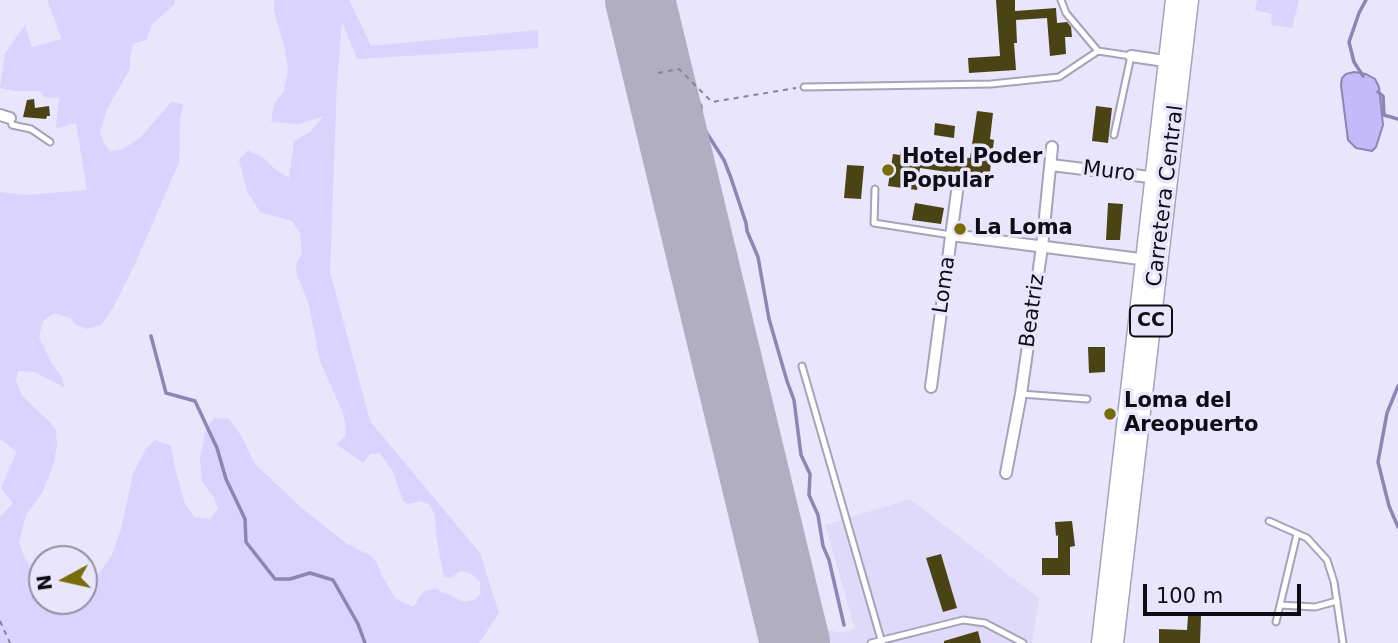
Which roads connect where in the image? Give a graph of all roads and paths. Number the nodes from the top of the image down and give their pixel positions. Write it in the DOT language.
graph roads {
  1 [pos="1061,0"];
  2 [pos="1175,0"];
  3 [pos="1189,0"];
  4 [pos="1098,51"];
  5 [pos="1131,56"];
  6 [pos="1175,62"];
  7 [pos="658,74"];
  8 [pos="804,87"];
  9 [pos="5,116"];
  10 [pos="1114,135"];
  11 [pos="50,142"];
  12 [pos="1052,147"];
  13 [pos="1051,165"];
  14 [pos="1161,178"];
  15 [pos="958,184"];
  16 [pos="875,189"];
  17 [pos="951,235"];
  18 [pos="1042,247"];
  19 [pos="1151,261"];
  20 [pos="802,366"];
  21 [pos="931,387"];
  22 [pos="1021,394"];
  23 [pos="1087,399"];
  24 [pos="1006,474"];
  25 [pos="1269,521"];
  26 [pos="1297,534"];
  27 [pos="1337,601"];
  28 [pos="1280,604"];
  29 [pos="0,621"];
  30 [pos="1276,622"];
  31 [pos="881,642"];
  32 [pos="10,643"];
  33 [pos="871,643"];
  34 [pos="1023,643"];
  35 [pos="1101,643"];
  36 [pos="1114,643"];
  37 [pos="1343,643"];
  1 -- 4 [label="lane"];
  2 -- 6 [label="main road, Carretera Central / CC"];
  3 -- 6 [label="main road, Carretera Central / CC"];
  4 -- 5 [label="lane"];
  4 -- 8 [label="lane"];
  5 -- 6 [label="street"];
  5 -- 10 [label="lane"];
  6 -- 14 [label="main road, Carretera Central / CC"];
  7 -- 8 [label="path"];
  9 -- 11 [label="lane"];
  12 -- 13 [label="street, Beatriz"];
  13 -- 14 [label="street, Muro"];
  13 -- 18 [label="street, Beatriz"];
  14 -- 19 [label="main road, Carretera Central / CC"];
  15 -- 17 [label="street, Loma"];
  16 -- 17 [label="lane"];
  17 -- 18 [label="street"];
  17 -- 21 [label="street, Loma"];
  18 -- 19 [label="street"];
  18 -- 22 [label="street, Beatriz"];
  19 -- 35 [label="main road, Carretera Central / CC"];
  19 -- 36 [label="main road, Carretera Central / CC"];
  20 -- 31 [label="lane"];
  22 -- 23 [label="lane"];
  22 -- 24 [label="street, Beatriz"];
  25 -- 26 [label="lane"];
  26 -- 27 [label="lane"];
  26 -- 28 [label="lane"];
  27 -- 28 [label="lane"];
  27 -- 37 [label="lane"];
  28 -- 30 [label="lane"];
  29 -- 32 [label="path"];
  31 -- 33 [label="lane"];
  31 -- 34 [label="lane"];
}
